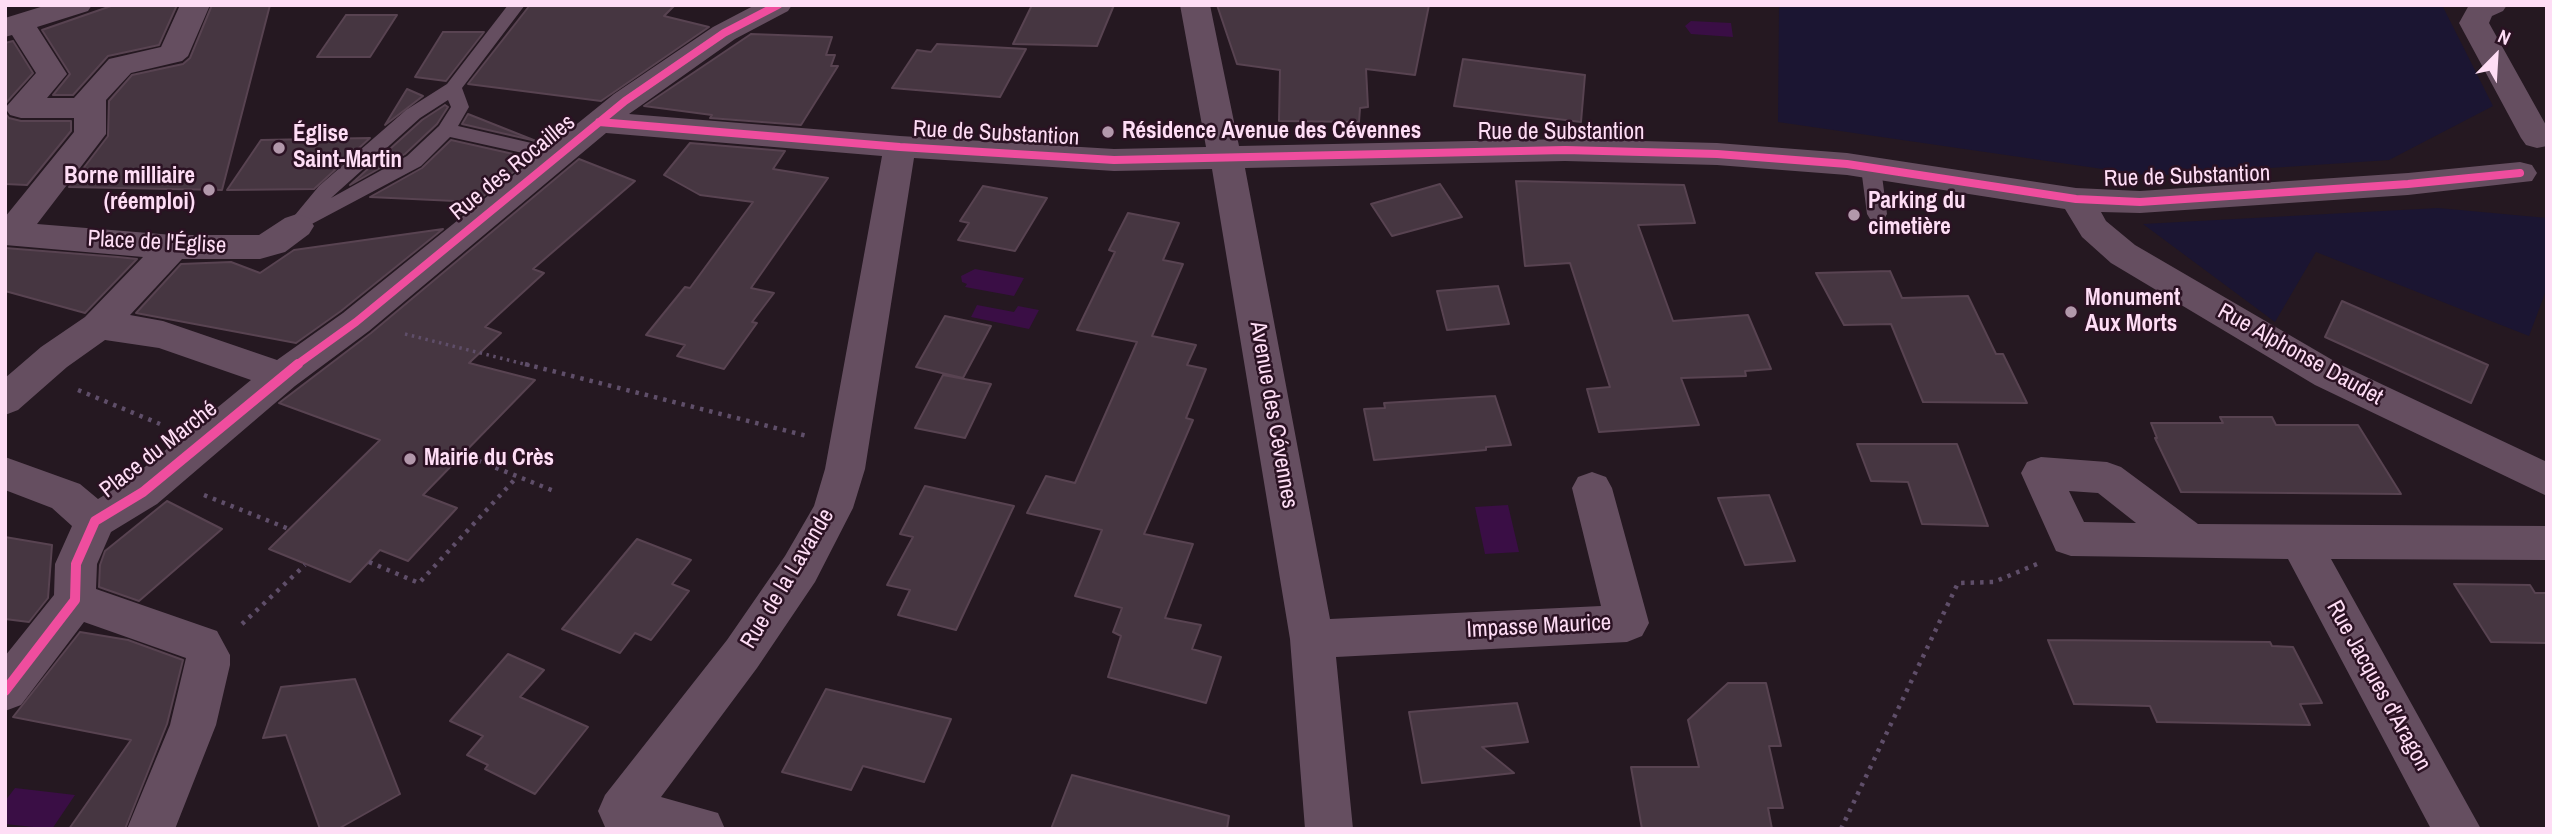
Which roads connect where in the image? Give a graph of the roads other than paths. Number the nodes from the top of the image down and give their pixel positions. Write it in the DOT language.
graph roads {
  1 [pos="78,5"];
  2 [pos="195,5"];
  3 [pos="517,5"];
  4 [pos="778,5"];
  5 [pos="1195,5"];
  6 [pos="2493,5"];
  7 [pos="13,26"];
  8 [pos="453,88"];
  9 [pos="92,108"];
  10 [pos="599,122"];
  11 [pos="446,130"];
  12 [pos="2542,139"];
  13 [pos="900,147"];
  14 [pos="559,155"];
  15 [pos="1225,156"];
  16 [pos="1871,168"];
  17 [pos="2534,181"];
  18 [pos="2076,199"];
  19 [pos="1877,214"];
  20 [pos="297,226"];
  21 [pos="8,233"];
  22 [pos="173,247"];
  23 [pos="98,326"];
  24 [pos="282,376"];
  25 [pos="5,400"];
  26 [pos="2544,467"];
  27 [pos="5,473"];
  28 [pos="1592,488"];
  29 [pos="94,521"];
  30 [pos="2190,541"];
  31 [pos="2300,542"];
  32 [pos="2547,543"];
  33 [pos="76,582"];
  34 [pos="1312,639"];
  35 [pos="5,691"];
  36 [pos="615,820"];
  37 [pos="151,829"];
  38 [pos="701,829"];
  39 [pos="1329,829"];
  40 [pos="2457,829"];
  1 -- 7 [label="street"];
  2 -- 9 [label="street"];
  3 -- 8 [label="lane"];
  4 -- 10 [label="street, Rue des Rocailles"];
  5 -- 15 [label="street, Avenue des Cévennes"];
  6 -- 12 [label="street"];
  7 -- 9 [label="street"];
  8 -- 11 [label="lane"];
  8 -- 20 [label="lane"];
  9 -- 21 [label="street"];
  10 -- 13 [label="street, Rue de Substantion"];
  10 -- 14 [label="street, Rue des Rocailles"];
  11 -- 14 [label="lane"];
  11 -- 20 [label="lane"];
  12 -- 17 [label="street"];
  13 -- 15 [label="street, Rue de Substantion"];
  13 -- 36 [label="street, Rue de la Lavande"];
  14 -- 24 [label="street, Rue des Rocailles"];
  15 -- 16 [label="street, Rue de Substantion"];
  15 -- 34 [label="street, Avenue des Cévennes"];
  16 -- 18 [label="street, Rue de Substantion"];
  16 -- 19 [label="lane"];
  17 -- 18 [label="street, Rue de Substantion"];
  18 -- 26 [label="street, Rue Alphonse Daudet"];
  20 -- 22 [label="street, Place de l'Église"];
  21 -- 22 [label="street, Place de l'Église"];
  22 -- 23 [label="street"];
  23 -- 24 [label="street"];
  23 -- 25 [label="street"];
  24 -- 29 [label="street, Place du Marché"];
  27 -- 29 [label="street, Place du Marché"];
  28 -- 34 [label="street, Impasse Maurice"];
  29 -- 33 [label="street, Place du Marché"];
  30 -- 30 [label="street"];
  30 -- 31 [label="street"];
  31 -- 32 [label="street"];
  31 -- 40 [label="street, Rue Jacques d'Aragon"];
  33 -- 35 [label="street, Place du Marché"];
  33 -- 37 [label="street"];
  34 -- 39 [label="street, Avenue des Cévennes"];
  36 -- 38 [label="street, Rue de la Lavande"];
}
